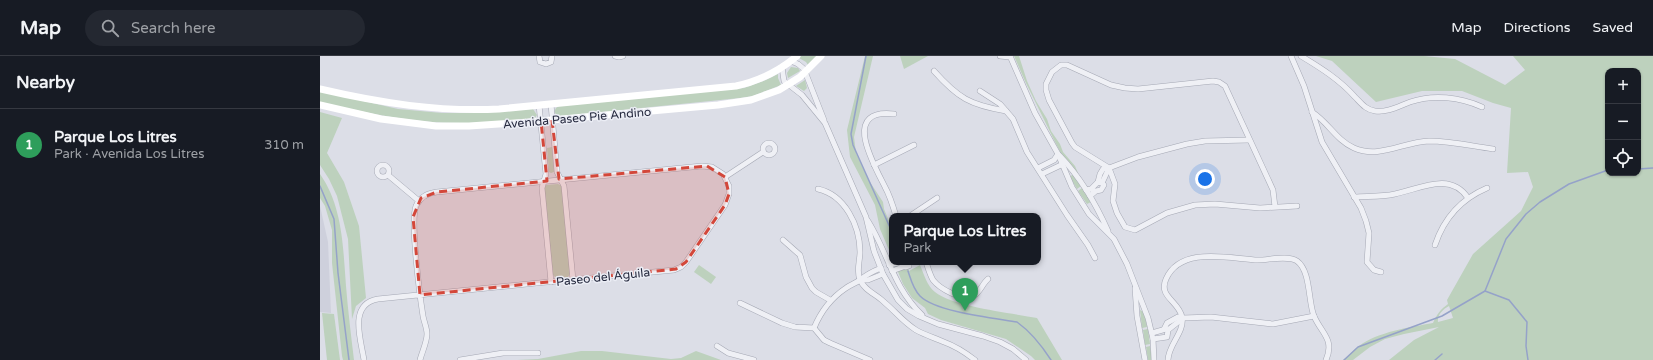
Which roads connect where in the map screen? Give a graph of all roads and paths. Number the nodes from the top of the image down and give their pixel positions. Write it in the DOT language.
graph roads {
  1 [pos="539,56"];
  2 [pos="552,56"];
  3 [pos="615,56"];
  4 [pos="622,56"];
  5 [pos="821,56"];
  6 [pos="1000,56"];
  7 [pos="1010,56"];
  8 [pos="1291,56"];
  9 [pos="1301,56"];
  10 [pos="794,58"];
  11 [pos="782,67"];
  12 [pos="934,71"];
  13 [pos="806,72"];
  14 [pos="789,85"];
  15 [pos="811,88"];
  16 [pos="320,89"];
  17 [pos="980,91"];
  18 [pos="802,95"];
  19 [pos="551,104"];
  20 [pos="320,105"];
  21 [pos="540,105"];
  22 [pos="1482,107"];
  23 [pos="1007,111"];
  24 [pos="1312,112"];
  25 [pos="894,114"];
  26 [pos="552,120"];
  27 [pos="541,121"];
  28 [pos="825,123"];
  29 [pos="1249,140"];
  30 [pos="914,145"];
  31 [pos="1493,149"];
  32 [pos="763,152"];
  33 [pos="1058,154"];
  34 [pos="874,165"];
  35 [pos="1061,165"];
  36 [pos="1038,168"];
  37 [pos="1109,168"];
  38 [pos="1073,172"];
  39 [pos="1042,174"];
  40 [pos="388,175"];
  41 [pos="1066,176"];
  42 [pos="725,177"];
  43 [pos="561,179"];
  44 [pos="544,181"];
  45 [pos="1100,182"];
  46 [pos="1487,188"];
  47 [pos="818,189"];
  48 [pos="1086,190"];
  49 [pos="1090,196"];
  50 [pos="1354,197"];
  51 [pos="937,198"];
  52 [pos="1468,198"];
  53 [pos="419,201"];
  54 [pos="1297,206"];
  55 [pos="1275,207"];
  56 [pos="1100,212"];
  57 [pos="895,213"];
  58 [pos="914,213"];
  59 [pos="866,217"];
  60 [pos="1093,218"];
  61 [pos="1108,232"];
  62 [pos="783,240"];
  63 [pos="1434,245"];
  64 [pos="883,249"];
  65 [pos="874,251"];
  66 [pos="1095,258"];
  67 [pos="889,265"];
  68 [pos="901,265"];
  69 [pos="927,265"];
  70 [pos="882,271"];
  71 [pos="892,271"];
  72 [pos="1381,272"];
  73 [pos="988,279"];
  74 [pos="573,280"];
  75 [pos="860,280"];
  76 [pos="551,282"];
  77 [pos="1134,283"];
  78 [pos="901,290"];
  79 [pos="893,294"];
  80 [pos="420,295"];
  81 [pos="830,300"];
  82 [pos="740,303"];
  83 [pos="1145,308"];
  84 [pos="1136,310"];
  85 [pos="1314,316"];
  86 [pos="1183,318"];
  87 [pos="925,319"];
  88 [pos="814,328"];
  89 [pos="1166,330"];
  90 [pos="1152,333"];
  91 [pos="1152,339"];
  92 [pos="717,346"];
  93 [pos="538,353"];
  94 [pos="364,360"];
  95 [pos="420,360"];
  96 [pos="460,360"];
  97 [pos="754,360"];
  98 [pos="870,360"];
  99 [pos="975,360"];
  100 [pos="1026,360"];
  101 [pos="1145,360"];
  102 [pos="1154,360"];
  103 [pos="1168,360"];
  104 [pos="1326,360"];
  1 -- 2 [label="street"];
  3 -- 4 [label="street"];
  5 -- 13 [label="main road, Avenida Paseo Pie Andino"];
  6 -- 7 [label="street"];
  7 -- 33 [label="street"];
  8 -- 24 [label="street"];
  9 -- 22 [label="street"];
  10 -- 11 [label="main road, Avenida Paseo Pie Andino"];
  10 -- 13 [label="street"];
  11 -- 14 [label="street"];
  11 -- 19 [label="main road, Avenida Paseo Pie Andino"];
  12 -- 23 [label="street"];
  13 -- 14 [label="main road, Avenida Paseo Pie Andino"];
  13 -- 15 [label="street"];
  14 -- 18 [label="street"];
  14 -- 26 [label="main road, Avenida Paseo Pie Andino"];
  15 -- 18 [label="street"];
  15 -- 28 [label="street"];
  16 -- 21 [label="main road, Avenida Paseo Pie Andino"];
  17 -- 23 [label="street"];
  18 -- 28 [label="street"];
  19 -- 21 [label="main road, Avenida Paseo Pie Andino"];
  19 -- 26 [label="street"];
  20 -- 27 [label="main road, Avenida Paseo Pie Andino"];
  21 -- 27 [label="street"];
  23 -- 36 [label="street"];
  24 -- 31 [label="street"];
  24 -- 50 [label="street"];
  25 -- 34 [label="street"];
  26 -- 27 [label="main road, Avenida Paseo Pie Andino"];
  26 -- 43 [label="street"];
  27 -- 44 [label="street"];
  28 -- 59 [label="street"];
  29 -- 37 [label="street"];
  29 -- 37 [label="street"];
  29 -- 55 [label="street"];
  30 -- 34 [label="street"];
  32 -- 42 [label="street"];
  33 -- 35 [label="street"];
  33 -- 36 [label="street"];
  33 -- 38 [label="street"];
  34 -- 57 [label="street"];
  35 -- 39 [label="street"];
  35 -- 41 [label="street"];
  36 -- 39 [label="street"];
  37 -- 45 [label="street"];
  37 -- 55 [label="street"];
  38 -- 41 [label="street"];
  38 -- 48 [label="street"];
  39 -- 66 [label="street"];
  40 -- 53 [label="street"];
  41 -- 60 [label="street"];
  42 -- 43 [label="street"];
  42 -- 74 [label="street, Paseo del Águila"];
  43 -- 44 [label="street"];
  43 -- 74 [label="street"];
  44 -- 53 [label="street"];
  44 -- 76 [label="street"];
  45 -- 48 [label="street"];
  45 -- 49 [label="street"];
  46 -- 52 [label="street"];
  47 -- 75 [label="street"];
  48 -- 49 [label="street"];
  49 -- 56 [label="street"];
  50 -- 52 [label="street"];
  50 -- 72 [label="street"];
  51 -- 58 [label="street"];
  52 -- 63 [label="street"];
  53 -- 80 [label="street"];
  54 -- 55 [label="street"];
  56 -- 60 [label="street"];
  56 -- 61 [label="street"];
  59 -- 64 [label="street"];
  59 -- 65 [label="street"];
  60 -- 61 [label="street"];
  61 -- 77 [label="street"];
  62 -- 81 [label="street"];
  64 -- 65 [label="street"];
  64 -- 67 [label="street"];
  65 -- 70 [label="street"];
  67 -- 71 [label="street"];
  68 -- 71 [label="street"];
  69 -- 73 [label="street"];
  70 -- 75 [label="street"];
  70 -- 79 [label="street"];
  71 -- 78 [label="street"];
  74 -- 76 [label="street, Paseo del Águila"];
  75 -- 81 [label="street"];
  75 -- 99 [label="street"];
  76 -- 80 [label="street, Paseo del Águila"];
  77 -- 83 [label="street"];
  77 -- 84 [label="street"];
  78 -- 79 [label="street"];
  78 -- 87 [label="street"];
  79 -- 87 [label="street"];
  80 -- 94 [label="street, Paseo del Águila"];
  80 -- 95 [label="street"];
  81 -- 88 [label="street"];
  82 -- 88 [label="street"];
  83 -- 84 [label="street"];
  83 -- 90 [label="street"];
  84 -- 101 [label="street"];
  85 -- 86 [label="street"];
  85 -- 86 [label="street"];
  85 -- 104 [label="street"];
  86 -- 89 [label="street"];
  86 -- 103 [label="street"];
  87 -- 100 [label="street"];
  88 -- 98 [label="street"];
  89 -- 90 [label="street"];
  89 -- 91 [label="street"];
  90 -- 91 [label="street"];
  91 -- 102 [label="street"];
  92 -- 97 [label="street"];
  93 -- 96 [label="street"];
}
